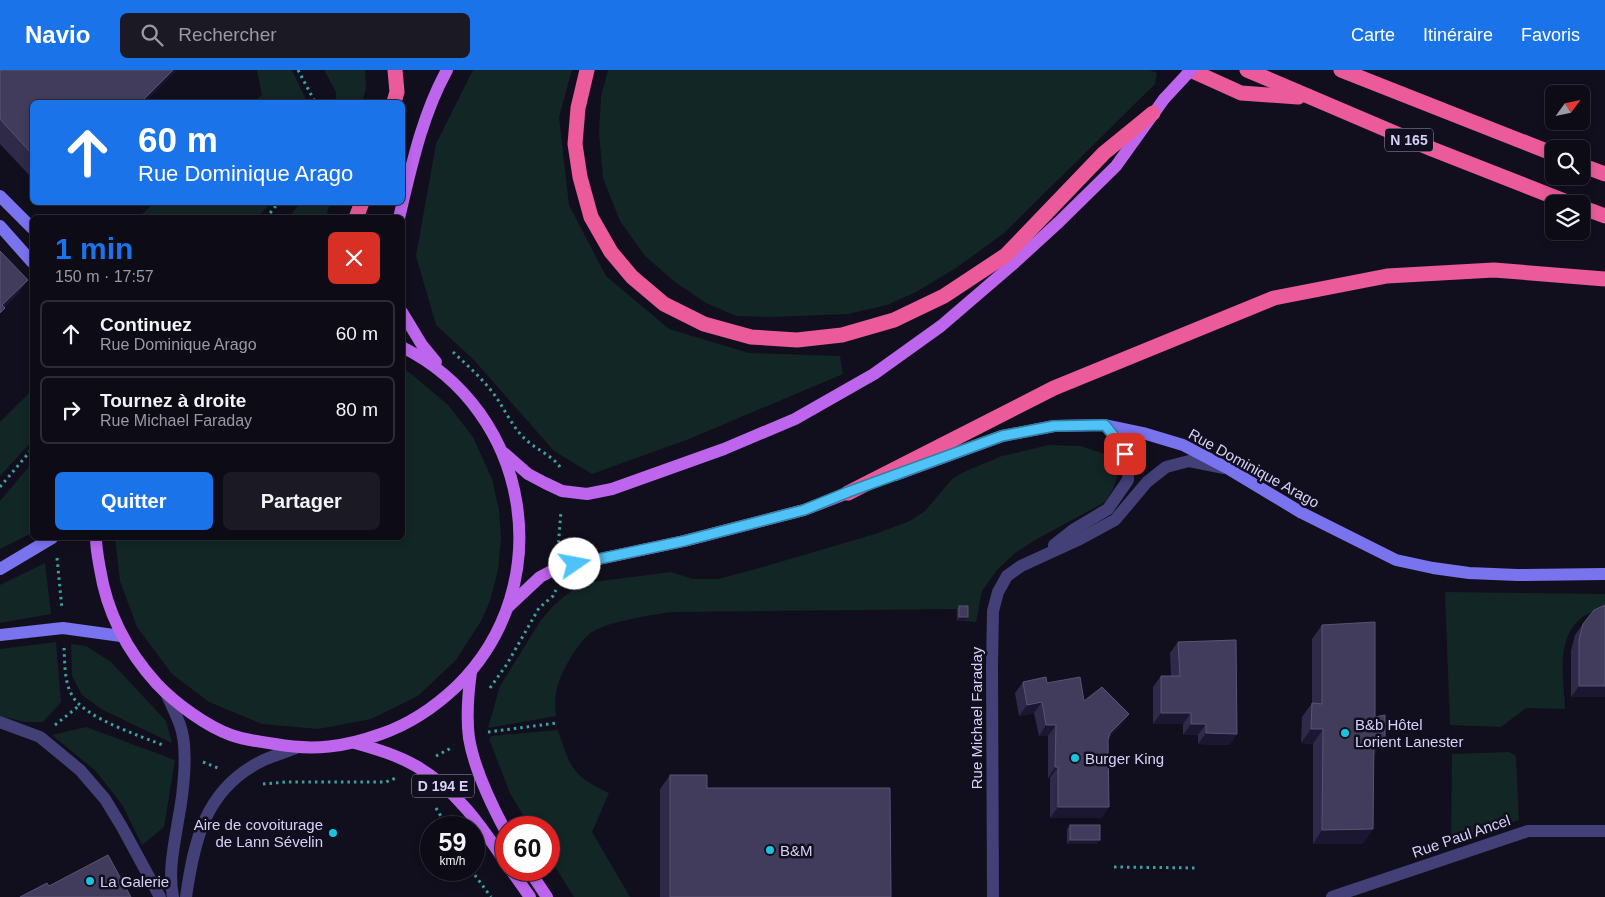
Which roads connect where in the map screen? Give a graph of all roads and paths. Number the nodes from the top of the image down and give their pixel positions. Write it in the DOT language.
graph roads {
  1 [pos="298,70"];
  2 [pos="395,70"];
  3 [pos="447,70"];
  4 [pos="587,70"];
  5 [pos="1190,70"];
  6 [pos="1247,70"];
  7 [pos="1340,70"];
  8 [pos="1308,97"];
  9 [pos="314,100"];
  10 [pos="395,100"];
  11 [pos="1153,113"];
  12 [pos="1545,150"];
  13 [pos="1590,168"];
  14 [pos="1605,174"];
  15 [pos="405,193"];
  16 [pos="1549,195"];
  17 [pos="0,196"];
  18 [pos="277,205"];
  19 [pos="1590,210"];
  20 [pos="268,215"];
  21 [pos="1605,216"];
  22 [pos="0,226"];
  23 [pos="30,226"];
  24 [pos="30,260"];
  25 [pos="1605,279"];
  26 [pos="405,317"];
  27 [pos="405,348"];
  28 [pos="452,350"];
  29 [pos="445,374"];
  30 [pos="1105,425"];
  31 [pos="30,451"];
  32 [pos="502,452"];
  33 [pos="1229,469"];
  34 [pos="0,487"];
  35 [pos="562,491"];
  36 [pos="848,492"];
  37 [pos="49,540"];
  38 [pos="96,540"];
  39 [pos="1036,558"];
  40 [pos="557,568"];
  41 [pos="0,569"];
  42 [pos="1605,574"];
  43 [pos="508,607"];
  44 [pos="0,635"];
  45 [pos="121,636"];
  46 [pos="471,672"];
  47 [pos="488,692"];
  48 [pos="166,693"];
  49 [pos="80,705"];
  50 [pos="0,722"];
  51 [pos="557,723"];
  52 [pos="469,738"];
  53 [pos="355,743"];
  54 [pos="296,748"];
  55 [pos="184,754"];
  56 [pos="417,767"];
  57 [pos="238,775"];
  58 [pos="396,778"];
  59 [pos="404,782"];
  60 [pos="433,802"];
  61 [pos="441,816"];
  62 [pos="498,816"];
  63 [pos="1605,831"];
  64 [pos="495,848"];
  65 [pos="1114,867"];
  66 [pos="1198,868"];
  67 [pos="479,881"];
  68 [pos="519,881"];
  69 [pos="536,881"];
  70 [pos="160,897"];
  71 [pos="173,897"];
  72 [pos="186,897"];
  73 [pos="491,897"];
  74 [pos="530,897"];
  75 [pos="547,897"];
  76 [pos="993,897"];
  77 [pos="1332,897"];
  1 -- 9 [label="path"];
  2 -- 10 [label="highway"];
  3 -- 15 [label="main road"];
  4 -- 11 [label="highway"];
  5 -- 8 [label="highway"];
  5 -- 11 [label="main road, bridge"];
  6 -- 8 [label="highway, N 165"];
  7 -- 12 [label="highway, N 165"];
  8 -- 16 [label="highway, N 165"];
  11 -- 35 [label="main road"];
  13 -- 14 [label="highway"];
  17 -- 23 [label="main road"];
  18 -- 20 [label="path"];
  19 -- 21 [label="highway"];
  22 -- 24 [label="main road"];
  25 -- 36 [label="highway"];
  26 -- 29 [label="main road"];
  27 -- 29 [label="main road"];
  28 -- 35 [label="path"];
  29 -- 32 [label="main road"];
  30 -- 33 [label="main road, Rue Dominique Arago"];
  30 -- 36 [label="main road, Rue Dominique Arago"];
  30 -- 39 [label="street, Rue Michael Faraday"];
  31 -- 34 [label="path"];
  32 -- 35 [label="main road"];
  32 -- 43 [label="main road"];
  33 -- 39 [label="street, Rue Michael Faraday"];
  33 -- 42 [label="main road, Rue Dominique Arago"];
  35 -- 40 [label="path"];
  36 -- 40 [label="main road, Rue Dominique Arago"];
  37 -- 41 [label="main road"];
  38 -- 45 [label="main road"];
  39 -- 76 [label="street, Rue Michael Faraday"];
  40 -- 43 [label="main road, Rue Dominique Arago"];
  40 -- 47 [label="path"];
  43 -- 46 [label="main road"];
  44 -- 45 [label="main road"];
  45 -- 48 [label="main road"];
  46 -- 52 [label="main road, D 194 E"];
  46 -- 53 [label="main road"];
  48 -- 54 [label="main road"];
  48 -- 55 [label="street"];
  49 -- 55 [label="path"];
  50 -- 70 [label="street"];
  51 -- 52 [label="path"];
  52 -- 56 [label="path"];
  52 -- 62 [label="main road, D 194 E"];
  53 -- 54 [label="main road"];
  53 -- 56 [label="main road, D 194 E"];
  54 -- 57 [label="street"];
  55 -- 57 [label="path"];
  55 -- 71 [label="street"];
  56 -- 58 [label="path"];
  56 -- 64 [label="main road, D 194 E"];
  57 -- 58 [label="path"];
  57 -- 72 [label="street"];
  58 -- 59 [label="path"];
  60 -- 61 [label="path"];
  63 -- 77 [label="street, Rue Paul Ancel"];
  65 -- 66 [label="path"];
  67 -- 73 [label="path"];
  68 -- 74 [label="main road"];
  69 -- 75 [label="main road"];
}
